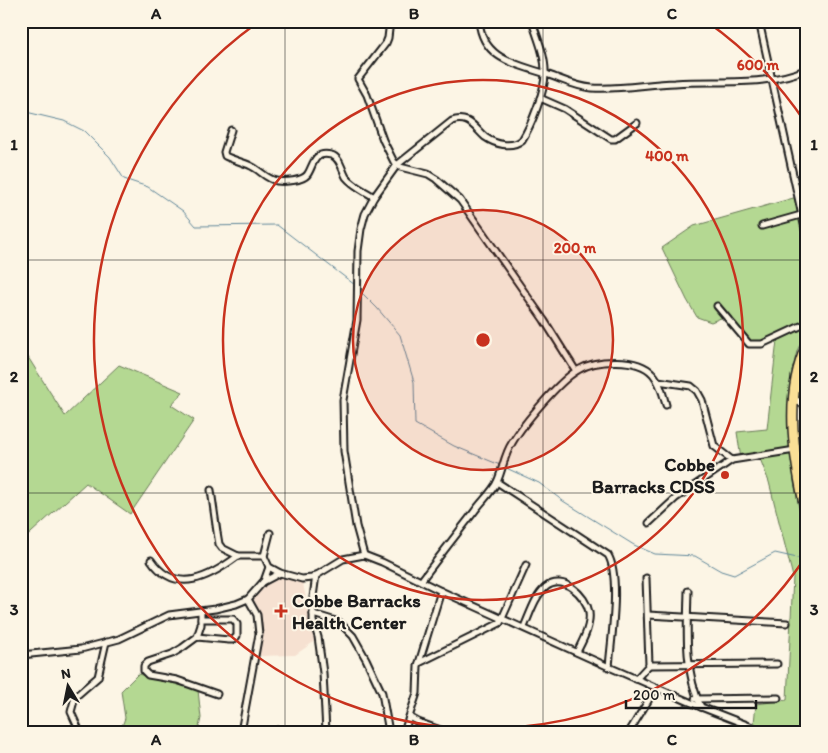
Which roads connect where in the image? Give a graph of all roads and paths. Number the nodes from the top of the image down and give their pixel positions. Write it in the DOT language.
graph roads {
  1 [pos="390,21"];
  2 [pos="479,21"];
  3 [pos="532,21"];
  4 [pos="759,21"];
  5 [pos="807,69"];
  6 [pos="545,74"];
  7 [pos="773,80"];
  8 [pos="540,98"];
  9 [pos="636,123"];
  10 [pos="231,130"];
  11 [pos="397,165"];
  12 [pos="374,197"];
  13 [pos="801,215"];
  14 [pos="762,226"];
  15 [pos="807,238"];
  16 [pos="717,306"];
  17 [pos="807,323"];
  18 [pos="807,345"];
  19 [pos="576,371"];
  20 [pos="658,381"];
  21 [pos="793,397"];
  22 [pos="666,405"];
  23 [pos="807,408"];
  24 [pos="795,450"];
  25 [pos="732,460"];
  26 [pos="497,482"];
  27 [pos="211,490"];
  28 [pos="807,517"];
  29 [pos="649,523"];
  30 [pos="270,533"];
  31 [pos="364,555"];
  32 [pos="238,556"];
  33 [pos="264,556"];
  34 [pos="151,560"];
  35 [pos="526,565"];
  36 [pos="269,566"];
  37 [pos="280,573"];
  38 [pos="316,574"];
  39 [pos="646,578"];
  40 [pos="421,581"];
  41 [pos="263,582"];
  42 [pos="441,591"];
  43 [pos="688,591"];
  44 [pos="248,599"];
  45 [pos="201,612"];
  46 [pos="313,614"];
  47 [pos="648,615"];
  48 [pos="687,617"];
  49 [pos="503,618"];
  50 [pos="201,619"];
  51 [pos="787,623"];
  52 [pos="524,627"];
  53 [pos="197,637"];
  54 [pos="106,642"];
  55 [pos="578,652"];
  56 [pos="21,655"];
  57 [pos="419,663"];
  58 [pos="777,664"];
  59 [pos="649,665"];
  60 [pos="689,665"];
  61 [pos="609,667"];
  62 [pos="636,679"];
  63 [pos="656,688"];
  64 [pos="217,694"];
  65 [pos="778,698"];
  66 [pos="697,699"];
  67 [pos="684,700"];
  68 [pos="701,707"];
  69 [pos="409,717"];
  70 [pos="442,731"];
  71 [pos="80,732"];
  72 [pos="240,732"];
  73 [pos="326,732"];
  74 [pos="389,732"];
  75 [pos="404,732"];
  76 [pos="629,732"];
  77 [pos="764,732"];
  1 -- 11 [label="street"];
  2 -- 6 [label="street"];
  3 -- 6 [label="street"];
  4 -- 7 [label="street"];
  5 -- 7 [label="street"];
  6 -- 7 [label="street"];
  6 -- 8 [label="street"];
  7 -- 13 [label="street"];
  8 -- 9 [label="street"];
  8 -- 11 [label="street"];
  10 -- 12 [label="street"];
  11 -- 12 [label="street"];
  11 -- 19 [label="street"];
  12 -- 31 [label="street"];
  13 -- 14 [label="street"];
  13 -- 15 [label="street"];
  16 -- 17 [label="street"];
  18 -- 21 [label="highway"];
  19 -- 20 [label="street"];
  19 -- 26 [label="street"];
  20 -- 22 [label="street"];
  20 -- 25 [label="street"];
  21 -- 23 [label="street"];
  21 -- 24 [label="highway"];
  24 -- 25 [label="street"];
  24 -- 28 [label="highway"];
  25 -- 29 [label="street"];
  26 -- 40 [label="street"];
  26 -- 61 [label="street"];
  27 -- 32 [label="street"];
  30 -- 33 [label="street"];
  31 -- 38 [label="street"];
  31 -- 40 [label="street"];
  32 -- 33 [label="street"];
  32 -- 34 [label="street"];
  33 -- 36 [label="street"];
  35 -- 49 [label="street"];
  36 -- 37 [label="street"];
  36 -- 41 [label="street"];
  37 -- 38 [label="street"];
  37 -- 41 [label="street"];
  38 -- 46 [label="street"];
  39 -- 47 [label="street"];
  40 -- 42 [label="street"];
  41 -- 44 [label="street"];
  42 -- 49 [label="street"];
  42 -- 57 [label="street"];
  43 -- 48 [label="street"];
  44 -- 45 [label="street"];
  44 -- 72 [label="street"];
  45 -- 50 [label="street"];
  45 -- 54 [label="street"];
  46 -- 73 [label="street"];
  46 -- 74 [label="street"];
  47 -- 48 [label="street"];
  47 -- 59 [label="street"];
  48 -- 51 [label="street"];
  48 -- 60 [label="street"];
  49 -- 52 [label="street"];
  49 -- 57 [label="street"];
  50 -- 53 [label="street"];
  50 -- 53 [label="street"];
  52 -- 55 [label="street"];
  52 -- 55 [label="street"];
  53 -- 64 [label="street"];
  54 -- 56 [label="street"];
  54 -- 71 [label="street"];
  55 -- 61 [label="street"];
  57 -- 69 [label="street"];
  58 -- 60 [label="street"];
  59 -- 60 [label="street"];
  59 -- 62 [label="street"];
  60 -- 66 [label="street"];
  61 -- 62 [label="street"];
  62 -- 63 [label="street"];
  63 -- 67 [label="street"];
  63 -- 76 [label="street"];
  65 -- 66 [label="street"];
  66 -- 67 [label="street"];
  66 -- 68 [label="street"];
  67 -- 68 [label="street"];
  68 -- 77 [label="street"];
  69 -- 70 [label="street"];
  69 -- 75 [label="street"];
}
